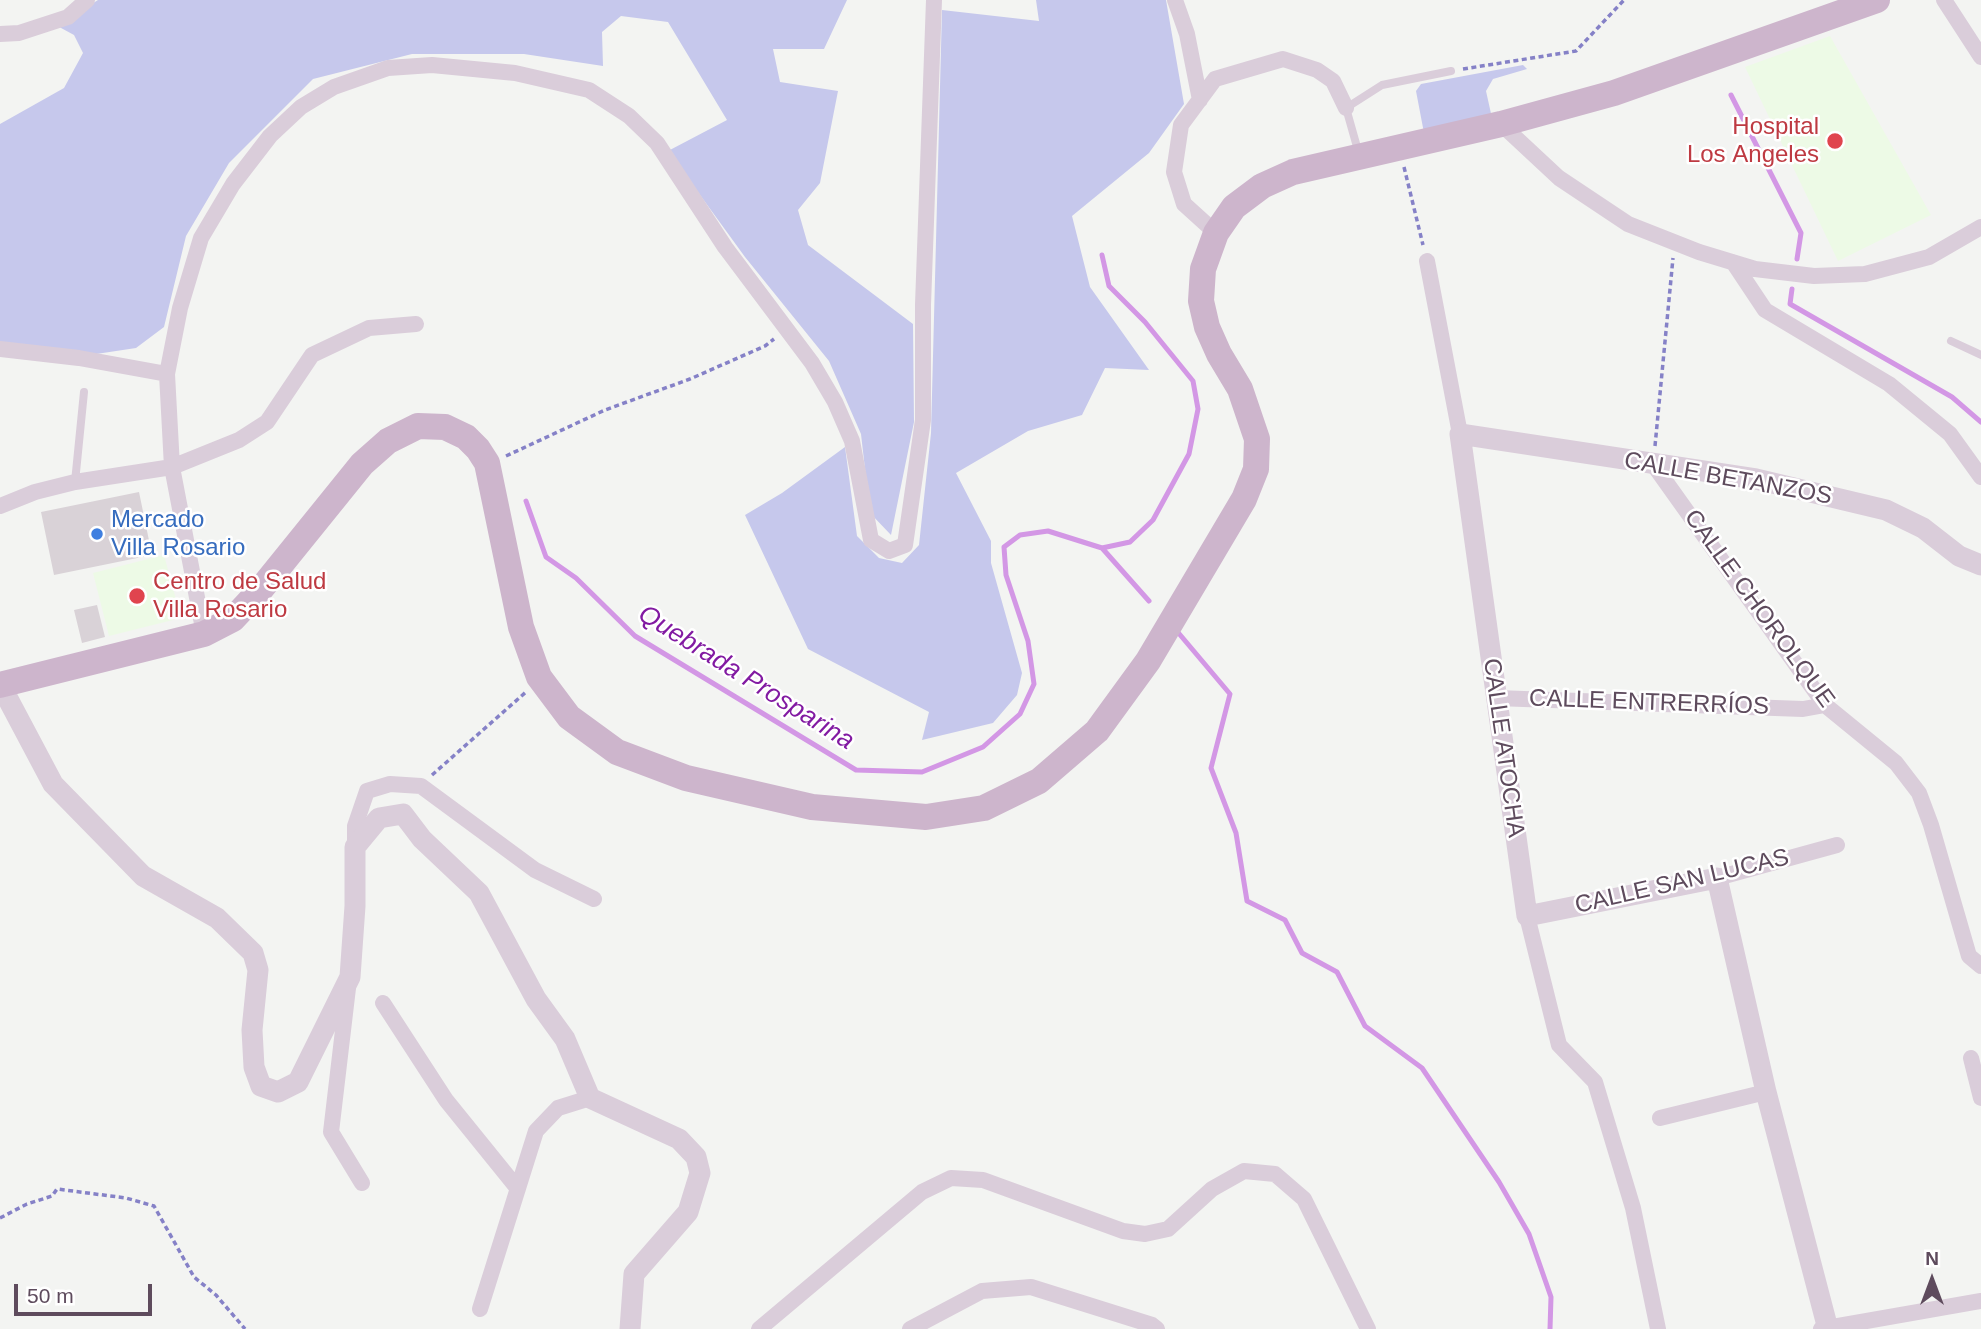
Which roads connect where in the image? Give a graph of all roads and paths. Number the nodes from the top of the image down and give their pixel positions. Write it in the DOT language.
graph roads {
  1 [pos="88,0"];
  2 [pos="934,0"];
  3 [pos="1175,0"];
  4 [pos="1624,0"];
  5 [pos="1877,0"];
  6 [pos="1944,0"];
  7 [pos="0,34"];
  8 [pos="1981,57"];
  9 [pos="1451,71"];
  10 [pos="1200,100"];
  11 [pos="1346,108"];
  12 [pos="1501,124"];
  13 [pos="1399,148"];
  14 [pos="1360,157"];
  15 [pos="1981,227"];
  16 [pos="1216,233"];
  17 [pos="1674,242"];
  18 [pos="1427,261"];
  19 [pos="1733,262"];
  20 [pos="416,324"];
  21 [pos="788,330"];
  22 [pos="1951,341"];
  23 [pos="0,349"];
  24 [pos="1981,355"];
  25 [pos="167,374"];
  26 [pos="84,392"];
  27 [pos="1460,434"];
  28 [pos="507,456"];
  29 [pos="1653,464"];
  30 [pos="172,467"];
  31 [pos="1981,477"];
  32 [pos="75,482"];
  33 [pos="0,506"];
  34 [pos="1981,565"];
  35 [pos="204,634"];
  36 [pos="539,677"];
  37 [pos="0,685"];
  38 [pos="1496,698"];
  39 [pos="1825,705"];
  40 [pos="421,786"];
  41 [pos="1837,845"];
  42 [pos="355,847"];
  43 [pos="1717,878"];
  44 [pos="594,899"];
  45 [pos="1527,916"];
  46 [pos="1981,966"];
  47 [pos="350,977"];
  48 [pos="383,1003"];
  49 [pos="1971,1058"];
  50 [pos="1766,1092"];
  51 [pos="590,1098"];
  52 [pos="1981,1098"];
  53 [pos="1660,1118"];
  54 [pos="362,1183"];
  55 [pos="519,1188"];
  56 [pos="0,1218"];
  57 [pos="1981,1301"];
  58 [pos="480,1309"];
  59 [pos="1825,1328"];
  60 [pos="245,1329"];
  61 [pos="630,1329"];
  62 [pos="759,1329"];
  63 [pos="910,1329"];
  64 [pos="1157,1329"];
  65 [pos="1368,1329"];
  66 [pos="1658,1329"];
  1 -- 7 [label="street"];
  2 -- 21 [label="street"];
  3 -- 10 [label="street"];
  4 -- 9 [label="path"];
  5 -- 12 [label="main road"];
  6 -- 8 [label="street"];
  9 -- 11 [label="lane"];
  10 -- 11 [label="street"];
  10 -- 16 [label="street"];
  11 -- 14 [label="lane"];
  12 -- 13 [label="main road"];
  12 -- 17 [label="street"];
  13 -- 14 [label="main road"];
  13 -- 18 [label="path"];
  14 -- 16 [label="main road"];
  15 -- 19 [label="street"];
  16 -- 36 [label="main road"];
  17 -- 19 [label="street"];
  17 -- 29 [label="path"];
  18 -- 27 [label="street, CALLE ATOCHA"];
  19 -- 31 [label="street"];
  20 -- 30 [label="street"];
  21 -- 25 [label="street"];
  21 -- 28 [label="path"];
  22 -- 24 [label="lane"];
  23 -- 25 [label="street"];
  25 -- 30 [label="street"];
  26 -- 32 [label="lane"];
  27 -- 29 [label="street, CALLE BETANZOS"];
  27 -- 38 [label="street, CALLE ATOCHA"];
  29 -- 34 [label="street, CALLE BETANZOS"];
  29 -- 39 [label="street, CALLE CHOROLQUE"];
  30 -- 32 [label="street"];
  30 -- 35 [label="street"];
  32 -- 33 [label="street"];
  35 -- 36 [label="main road"];
  35 -- 37 [label="main road"];
  36 -- 40 [label="path"];
  37 -- 47 [label="street"];
  38 -- 39 [label="street, CALLE ENTRERRÍOS"];
  38 -- 45 [label="street, CALLE ATOCHA"];
  39 -- 46 [label="street, CALLE CHOROLQUE"];
  40 -- 42 [label="street"];
  40 -- 44 [label="street"];
  41 -- 43 [label="street, CALLE SAN LUCAS"];
  42 -- 47 [label="street"];
  42 -- 51 [label="street"];
  43 -- 45 [label="street, CALLE SAN LUCAS"];
  43 -- 50 [label="street"];
  45 -- 66 [label="street, CALLE ATOCHA"];
  47 -- 54 [label="street"];
  48 -- 55 [label="street"];
  49 -- 52 [label="street"];
  50 -- 53 [label="street"];
  50 -- 59 [label="street"];
  51 -- 55 [label="street"];
  51 -- 61 [label="street"];
  55 -- 58 [label="street"];
  56 -- 60 [label="path"];
  57 -- 59 [label="street"];
  62 -- 65 [label="street"];
  63 -- 64 [label="street"];
}
